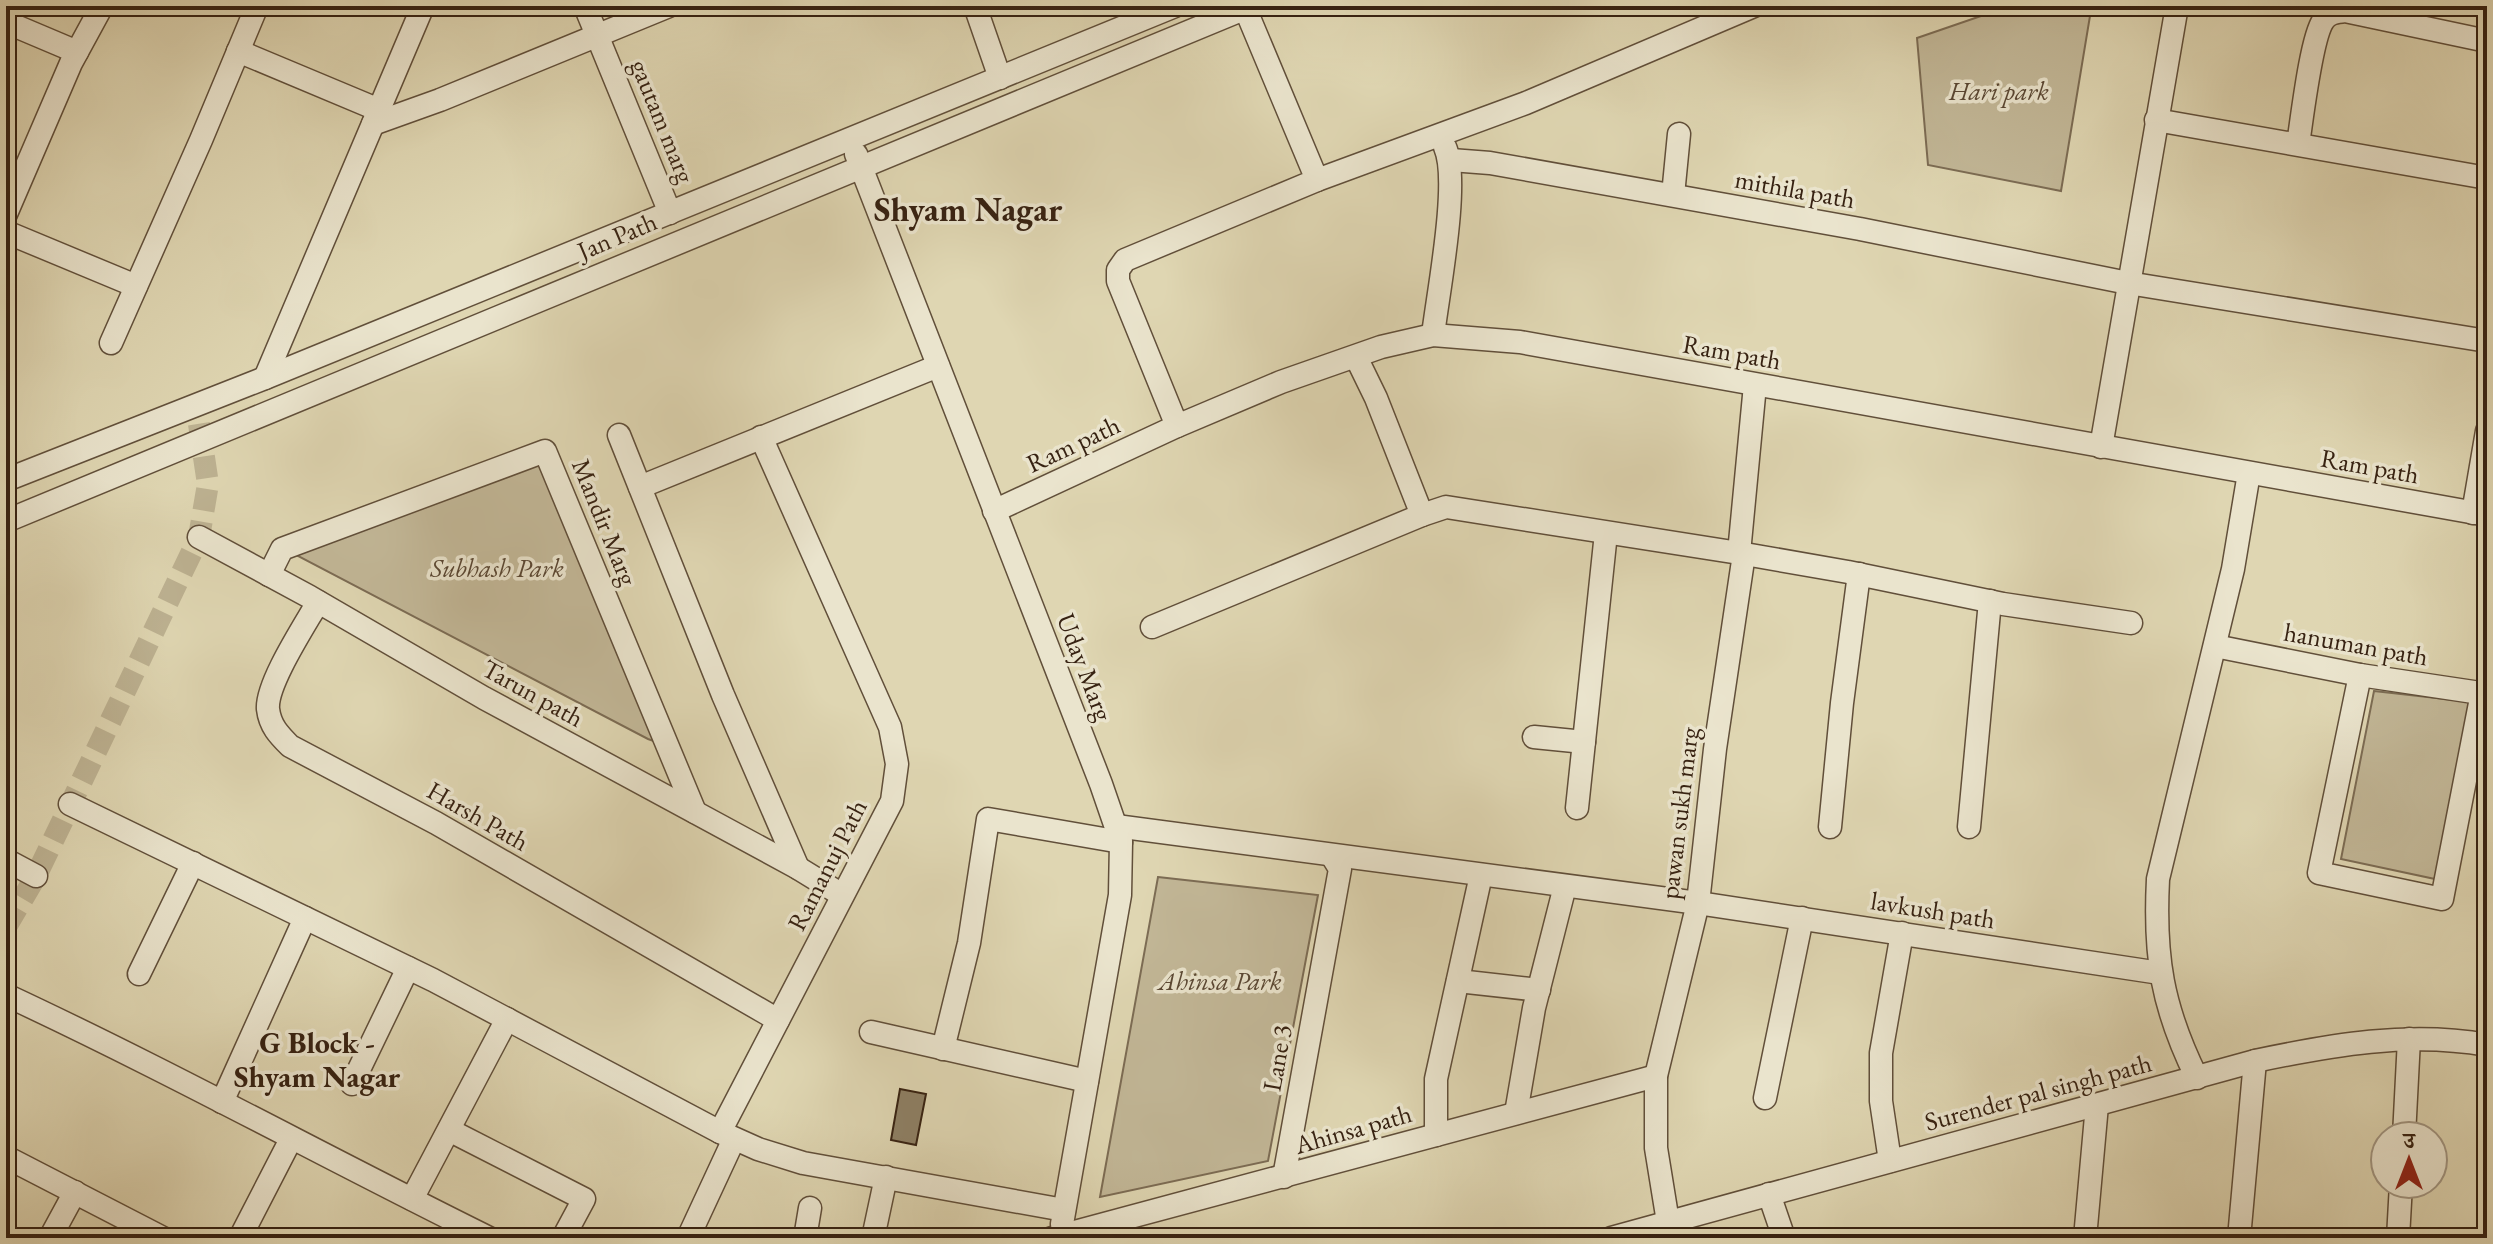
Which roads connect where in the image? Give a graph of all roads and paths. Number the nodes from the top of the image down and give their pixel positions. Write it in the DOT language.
graph roads {
  1 [pos="102,6"];
  2 [pos="257,6"];
  3 [pos="423,6"];
  4 [pos="585,6"];
  5 [pos="669,6"];
  6 [pos="975,6"];
  7 [pos="1175,6"];
  8 [pos="1754,6"];
  9 [pos="2177,6"];
  10 [pos="1248,7"];
  11 [pos="2378,12"];
  12 [pos="6,22"];
  13 [pos="597,34"];
  14 [pos="2487,41"];
  15 [pos="238,51"];
  16 [pos="77,52"];
  17 [pos="1000,78"];
  18 [pos="376,117"];
  19 [pos="2156,120"];
  20 [pos="1679,134"];
  21 [pos="1440,135"];
  22 [pos="850,140"];
  23 [pos="2298,144"];
  24 [pos="1451,160"];
  25 [pos="861,166"];
  26 [pos="2487,178"];
  27 [pos="1317,180"];
  28 [pos="1673,195"];
  29 [pos="670,213"];
  30 [pos="6,214"];
  31 [pos="6,232"];
  32 [pos="2128,283"];
  33 [pos="136,286"];
  34 [pos="1433,335"];
  35 [pos="2487,341"];
  36 [pos="111,343"];
  37 [pos="1356,357"];
  38 [pos="938,366"];
  39 [pos="265,378"];
  40 [pos="1755,385"];
  41 [pos="1177,426"];
  42 [pos="2487,431"];
  43 [pos="619,435"];
  44 [pos="761,437"];
  45 [pos="2101,447"];
  46 [pos="2249,473"];
  47 [pos="6,480"];
  48 [pos="640,487"];
  49 [pos="994,511"];
  50 [pos="2480,514"];
  51 [pos="1422,515"];
  52 [pos="6,521"];
  53 [pos="1606,533"];
  54 [pos="199,537"];
  55 [pos="1742,554"];
  56 [pos="1859,574"];
  57 [pos="269,575"];
  58 [pos="1990,601"];
  59 [pos="318,602"];
  60 [pos="2131,623"];
  61 [pos="1152,627"];
  62 [pos="2215,646"];
  63 [pos="2360,675"];
  64 [pos="2485,694"];
  65 [pos="1534,737"];
  66 [pos="1584,742"];
  67 [pos="70,804"];
  68 [pos="1577,808"];
  69 [pos="695,812"];
  70 [pos="1830,827"];
  71 [pos="1969,827"];
  72 [pos="1118,834"];
  73 [pos="1332,856"];
  74 [pos="6,860"];
  75 [pos="193,863"];
  76 [pos="798,868"];
  77 [pos="1481,875"];
  78 [pos="36,876"];
  79 [pos="1565,886"];
  80 [pos="842,895"];
  81 [pos="1698,903"];
  82 [pos="305,918"];
  83 [pos="1802,918"];
  84 [pos="1902,933"];
  85 [pos="408,968"];
  86 [pos="2160,973"];
  87 [pos="139,974"];
  88 [pos="1458,981"];
  89 [pos="1539,990"];
  90 [pos="6,995"];
  91 [pos="507,1019"];
  92 [pos="778,1020"];
  93 [pos="871,1032"];
  94 [pos="2409,1039"];
  95 [pos="2487,1045"];
  96 [pos="943,1049"];
  97 [pos="2255,1061"];
  98 [pos="1656,1076"];
  99 [pos="2197,1078"];
  100 [pos="1087,1081"];
  101 [pos="352,1084"];
  102 [pos="1765,1098"];
  103 [pos="222,1102"];
  104 [pos="2097,1105"];
  105 [pos="1516,1113"];
  106 [pos="2405,1120"];
  107 [pos="449,1130"];
  108 [pos="727,1135"];
  109 [pos="1436,1135"];
  110 [pos="291,1139"];
  111 [pos="6,1157"];
  112 [pos="1890,1161"];
  113 [pos="886,1177"];
  114 [pos="1284,1177"];
  115 [pos="75,1192"];
  116 [pos="1769,1194"];
  117 [pos="412,1199"];
  118 [pos="2400,1200"];
  119 [pos="810,1208"];
  120 [pos="1064,1210"];
  121 [pos="1668,1222"];
  122 [pos="1640,1234"];
  123 [pos="1060,1237"];
  124 [pos="50,1238"];
  125 [pos="163,1238"];
  126 [pos="240,1238"];
  127 [pos="489,1238"];
  128 [pos="563,1238"];
  129 [pos="688,1238"];
  130 [pos="805,1238"];
  131 [pos="873,1238"];
  132 [pos="1611,1238"];
  133 [pos="1784,1238"];
  134 [pos="2085,1238"];
  135 [pos="2239,1238"];
  136 [pos="2398,1238"];
  1 -- 16 [label="street"];
  2 -- 15 [label="street"];
  3 -- 18 [label="street"];
  4 -- 13 [label="street, gautam marg"];
  5 -- 13 [label="street"];
  6 -- 17 [label="street"];
  7 -- 17 [label="street, Jan Path"];
  8 -- 21 [label="street"];
  9 -- 19 [label="street"];
  10 -- 25 [label="street, Jan Path"];
  10 -- 27 [label="street"];
  11 -- 14 [label="street"];
  11 -- 23 [label="street"];
  12 -- 16 [label="street"];
  13 -- 18 [label="street"];
  13 -- 29 [label="street, gautam marg"];
  15 -- 18 [label="street"];
  15 -- 33 [label="street"];
  16 -- 30 [label="street"];
  17 -- 22 [label="street, Jan Path"];
  18 -- 39 [label="street"];
  19 -- 23 [label="street"];
  19 -- 32 [label="street"];
  20 -- 28 [label="street"];
  21 -- 24 [label="street"];
  21 -- 27 [label="street"];
  22 -- 25 [label="street, Uday Marg"];
  22 -- 29 [label="street, Jan Path"];
  23 -- 26 [label="street"];
  24 -- 28 [label="street, mithila path"];
  24 -- 34 [label="street"];
  25 -- 38 [label="street, Uday Marg"];
  25 -- 52 [label="street, Jan Path"];
  27 -- 41 [label="street"];
  28 -- 32 [label="street, mithila path"];
  29 -- 39 [label="street, Jan Path"];
  31 -- 33 [label="street"];
  32 -- 35 [label="street, mithila path"];
  32 -- 45 [label="street"];
  33 -- 36 [label="street"];
  34 -- 37 [label="street, Ram path"];
  34 -- 40 [label="street, Ram path"];
  37 -- 41 [label="street, Ram path"];
  37 -- 51 [label="street"];
  38 -- 44 [label="street"];
  38 -- 49 [label="street, Uday Marg"];
  39 -- 47 [label="street, Jan Path"];
  40 -- 45 [label="street, Ram path"];
  40 -- 55 [label="street, pawan sukh marg"];
  41 -- 49 [label="street, Ram path"];
  42 -- 50 [label="street"];
  43 -- 48 [label="street"];
  44 -- 48 [label="street"];
  44 -- 80 [label="street, Ramanuj Path"];
  45 -- 46 [label="street, Ram path"];
  46 -- 50 [label="street, Ram path"];
  46 -- 62 [label="street"];
  48 -- 76 [label="street"];
  49 -- 72 [label="street, Uday Marg"];
  51 -- 53 [label="street"];
  51 -- 61 [label="street"];
  53 -- 55 [label="street"];
  53 -- 66 [label="street"];
  54 -- 57 [label="street, Tarun path"];
  55 -- 56 [label="street"];
  55 -- 81 [label="street, pawan sukh marg"];
  56 -- 58 [label="street"];
  56 -- 70 [label="street"];
  57 -- 59 [label="street, Tarun path"];
  57 -- 69 [label="street, Mandir Marg"];
  58 -- 60 [label="street"];
  58 -- 71 [label="street"];
  59 -- 69 [label="street, Tarun path"];
  59 -- 92 [label="street, Harsh Path"];
  62 -- 63 [label="street, hanuman path"];
  62 -- 86 [label="street"];
  63 -- 64 [label="street, hanuman path"];
  63 -- 64 [label="street"];
  65 -- 66 [label="street"];
  66 -- 68 [label="street"];
  67 -- 75 [label="street"];
  69 -- 76 [label="street, Tarun path"];
  72 -- 73 [label="street, lavkush path"];
  72 -- 96 [label="street, lavkush path"];
  72 -- 100 [label="street, Uday Marg"];
  73 -- 77 [label="street, lavkush path"];
  73 -- 114 [label="street, Lane 3"];
  74 -- 78 [label="street"];
  75 -- 82 [label="street"];
  75 -- 87 [label="street"];
  76 -- 80 [label="street, Tarun path"];
  77 -- 79 [label="street, lavkush path"];
  77 -- 88 [label="street"];
  79 -- 81 [label="street, lavkush path"];
  79 -- 89 [label="street"];
  80 -- 92 [label="street, Ramanuj Path"];
  81 -- 83 [label="street, lavkush path"];
  81 -- 98 [label="street, pawan sukh marg"];
  82 -- 85 [label="street"];
  82 -- 103 [label="street"];
  83 -- 84 [label="street, lavkush path"];
  83 -- 102 [label="street"];
  84 -- 86 [label="street, lavkush path"];
  84 -- 112 [label="street"];
  85 -- 91 [label="street"];
  85 -- 101 [label="street"];
  86 -- 99 [label="street"];
  88 -- 89 [label="street"];
  88 -- 109 [label="street"];
  89 -- 105 [label="street"];
  90 -- 103 [label="street"];
  91 -- 107 [label="street"];
  91 -- 108 [label="street"];
  92 -- 108 [label="street, Ramanuj Path"];
  93 -- 96 [label="street"];
  94 -- 95 [label="street, Surender pal singh path"];
  94 -- 97 [label="street, Surender pal singh path"];
  94 -- 106 [label="street"];
  96 -- 100 [label="street"];
  97 -- 99 [label="street, Surender pal singh path"];
  97 -- 135 [label="street"];
  98 -- 105 [label="street, Ahinsa path"];
  98 -- 121 [label="street, pawan sukh marg"];
  99 -- 104 [label="street, Surender pal singh path"];
  100 -- 120 [label="street, Uday Marg"];
  103 -- 110 [label="street"];
  104 -- 112 [label="street, Surender pal singh path"];
  104 -- 134 [label="street"];
  105 -- 109 [label="street, Ahinsa path"];
  107 -- 117 [label="street"];
  107 -- 128 [label="street"];
  108 -- 113 [label="street"];
  108 -- 129 [label="street, Ramanuj Path"];
  109 -- 114 [label="street, Ahinsa path"];
  110 -- 117 [label="street"];
  110 -- 126 [label="street"];
  111 -- 115 [label="street"];
  112 -- 116 [label="street, Surender pal singh path"];
  113 -- 120 [label="street"];
  113 -- 131 [label="street"];
  114 -- 123 [label="street, Ahinsa path"];
  115 -- 124 [label="street"];
  115 -- 125 [label="street"];
  116 -- 121 [label="street, Surender pal singh path"];
  116 -- 133 [label="street"];
  117 -- 127 [label="street"];
  118 -- 136 [label="street"];
  119 -- 130 [label="street"];
  120 -- 123 [label="street, Uday Marg"];
  121 -- 122 [label="street, Surender pal singh path"];
  122 -- 132 [label="street, Surender pal singh path"];
}
